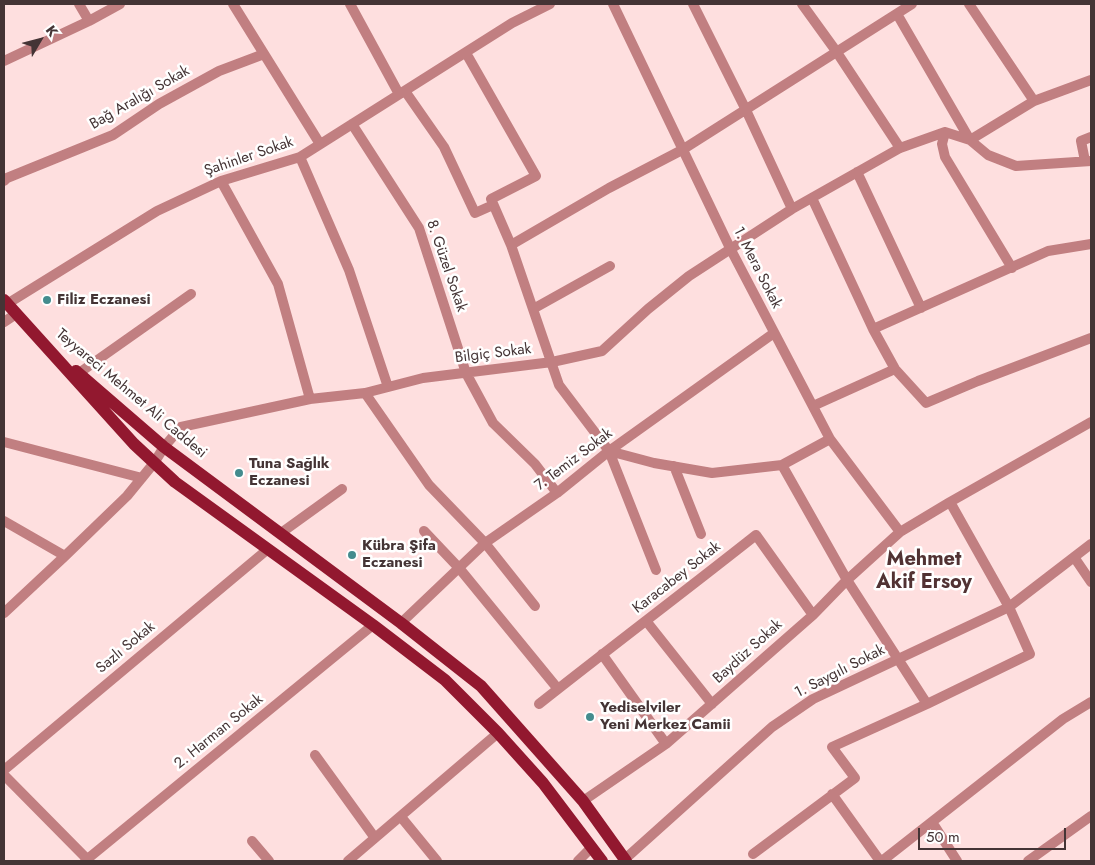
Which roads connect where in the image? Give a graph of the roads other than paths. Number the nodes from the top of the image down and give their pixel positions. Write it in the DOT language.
graph roads {
  1 [pos="79,4"];
  2 [pos="120,4"];
  3 [pos="233,4"];
  4 [pos="350,4"];
  5 [pos="550,4"];
  6 [pos="613,4"];
  7 [pos="693,4"];
  8 [pos="802,4"];
  9 [pos="912,4"];
  10 [pos="969,4"];
  11 [pos="897,14"];
  12 [pos="88,21"];
  13 [pos="836,52"];
  14 [pos="466,53"];
  15 [pos="264,54"];
  16 [pos="4,60"];
  17 [pos="1091,80"];
  18 [pos="402,92"];
  19 [pos="1034,101"];
  20 [pos="746,110"];
  21 [pos="352,124"];
  22 [pos="945,132"];
  23 [pos="1091,137"];
  24 [pos="970,140"];
  25 [pos="320,144"];
  26 [pos="900,148"];
  27 [pos="682,150"];
  28 [pos="300,157"];
  29 [pos="1088,161"];
  30 [pos="857,172"];
  31 [pos="4,181"];
  32 [pos="221,181"];
  33 [pos="812,198"];
  34 [pos="492,202"];
  35 [pos="792,209"];
  36 [pos="1091,244"];
  37 [pos="511,245"];
  38 [pos="730,250"];
  39 [pos="610,266"];
  40 [pos="1012,268"];
  41 [pos="192,294"];
  42 [pos="5,302"];
  43 [pos="921,308"];
  44 [pos="533,309"];
  45 [pos="16,314"];
  46 [pos="4,322"];
  47 [pos="873,329"];
  48 [pos="33,333"];
  49 [pos="774,333"];
  50 [pos="1091,338"];
  51 [pos="552,362"];
  52 [pos="895,370"];
  53 [pos="79,373"];
  54 [pos="466,373"];
  55 [pos="388,387"];
  56 [pos="365,393"];
  57 [pos="310,399"];
  58 [pos="812,406"];
  59 [pos="1091,422"];
  60 [pos="830,439"];
  61 [pos="4,442"];
  62 [pos="164,447"];
  63 [pos="609,451"];
  64 [pos="154,463"];
  65 [pos="782,465"];
  66 [pos="674,466"];
  67 [pos="142,478"];
  68 [pos="342,489"];
  69 [pos="557,493"];
  70 [pos="950,502"];
  71 [pos="4,521"];
  72 [pos="424,531"];
  73 [pos="900,532"];
  74 [pos="281,533"];
  75 [pos="700,534"];
  76 [pos="485,543"];
  77 [pos="1091,544"];
  78 [pos="268,549"];
  79 [pos="65,556"];
  80 [pos="1074,557"];
  81 [pos="459,568"];
  82 [pos="656,570"];
  83 [pos="847,580"];
  84 [pos="1091,582"];
  85 [pos="535,606"];
  86 [pos="1009,607"];
  87 [pos="4,613"];
  88 [pos="813,615"];
  89 [pos="402,622"];
  90 [pos="647,622"];
  91 [pos="373,626"];
  92 [pos="602,654"];
  93 [pos="898,659"];
  94 [pos="558,689"];
  95 [pos="1091,702"];
  96 [pos="539,704"];
  97 [pos="712,704"];
  98 [pos="927,704"];
  99 [pos="498,733"];
  100 [pos="666,744"];
  101 [pos="315,755"];
  102 [pos="4,770"];
  103 [pos="4,775"];
  104 [pos="832,794"];
  105 [pos="583,801"];
  106 [pos="1091,816"];
  107 [pos="401,817"];
  108 [pos="932,822"];
  109 [pos="376,838"];
  110 [pos="252,841"];
  111 [pos="592,847"];
  112 [pos="753,854"];
  113 [pos="86,860"];
  114 [pos="626,860"];
  115 [pos="269,861"];
  116 [pos="348,861"];
  117 [pos="438,861"];
  118 [pos="578,861"];
  119 [pos="602,861"];
  120 [pos="881,861"];
  121 [pos="957,861"];
  122 [pos="1028,861"];
  1 -- 12 [label="street"];
  2 -- 12 [label="street"];
  3 -- 15 [label="street"];
  4 -- 18 [label="street"];
  5 -- 14 [label="street, Şahinler Sokak"];
  6 -- 27 [label="street, 1. Mera Sokak"];
  7 -- 20 [label="street"];
  8 -- 13 [label="street"];
  9 -- 11 [label="street"];
  10 -- 19 [label="street"];
  11 -- 13 [label="street"];
  11 -- 24 [label="street"];
  12 -- 16 [label="street"];
  13 -- 20 [label="street"];
  13 -- 26 [label="street"];
  14 -- 18 [label="street, Şahinler Sokak"];
  14 -- 34 [label="street"];
  15 -- 25 [label="street"];
  15 -- 31 [label="street, Bağ Aralığı Sokak"];
  17 -- 19 [label="street"];
  18 -- 21 [label="street, Şahinler Sokak"];
  18 -- 34 [label="street"];
  19 -- 24 [label="street"];
  20 -- 27 [label="street"];
  20 -- 35 [label="street"];
  21 -- 25 [label="street, Şahinler Sokak"];
  21 -- 54 [label="street, 8. Güzel Sokak"];
  22 -- 24 [label="street"];
  22 -- 26 [label="street, Bilgiç Sokak"];
  22 -- 40 [label="street"];
  23 -- 29 [label="street"];
  24 -- 29 [label="street"];
  25 -- 28 [label="street, Şahinler Sokak"];
  26 -- 30 [label="street, Bilgiç Sokak"];
  27 -- 37 [label="street"];
  27 -- 38 [label="street, 1. Mera Sokak"];
  28 -- 32 [label="street, Şahinler Sokak"];
  28 -- 55 [label="street"];
  30 -- 33 [label="street, Bilgiç Sokak"];
  30 -- 43 [label="street"];
  32 -- 42 [label="street, Şahinler Sokak"];
  32 -- 57 [label="street"];
  33 -- 35 [label="street, Bilgiç Sokak"];
  33 -- 47 [label="street"];
  34 -- 37 [label="street"];
  35 -- 38 [label="street, Bilgiç Sokak"];
  36 -- 40 [label="street"];
  37 -- 44 [label="street"];
  38 -- 49 [label="street, 1. Mera Sokak"];
  38 -- 51 [label="street, Bilgiç Sokak"];
  39 -- 44 [label="street"];
  40 -- 43 [label="street"];
  41 -- 53 [label="street"];
  42 -- 45 [label="main road, Teyyareci Mehmet Ali Caddesi"];
  43 -- 47 [label="street"];
  44 -- 51 [label="street"];
  45 -- 46 [label="street"];
  45 -- 48 [label="main road, Teyyareci Mehmet Ali Caddesi"];
  47 -- 52 [label="street"];
  48 -- 53 [label="main road, Teyyareci Mehmet Ali Caddesi"];
  48 -- 64 [label="main road, Teyyareci Mehmet Ali Caddesi"];
  49 -- 58 [label="street, 1. Mera Sokak"];
  49 -- 63 [label="street, 7. Temiz Sokak"];
  50 -- 52 [label="street"];
  51 -- 54 [label="street, Bilgiç Sokak"];
  51 -- 63 [label="street"];
  52 -- 58 [label="street"];
  53 -- 62 [label="main road, Teyyareci Mehmet Ali Caddesi"];
  54 -- 55 [label="street, Bilgiç Sokak"];
  54 -- 69 [label="street, 8. Güzel Sokak"];
  55 -- 56 [label="street, Bilgiç Sokak"];
  56 -- 57 [label="street, Bilgiç Sokak"];
  56 -- 76 [label="street"];
  57 -- 62 [label="street, Bilgiç Sokak"];
  58 -- 60 [label="street, 1. Mera Sokak"];
  59 -- 70 [label="street, Baydüz Sokak"];
  60 -- 65 [label="street"];
  60 -- 73 [label="street, 1. Mera Sokak"];
  61 -- 67 [label="street"];
  62 -- 64 [label="street, Bilgiç Sokak"];
  62 -- 74 [label="main road, Teyyareci Mehmet Ali Caddesi"];
  63 -- 66 [label="street"];
  63 -- 69 [label="street, 7. Temiz Sokak"];
  63 -- 82 [label="street"];
  64 -- 67 [label="street, Bilgiç Sokak"];
  64 -- 78 [label="main road, Teyyareci Mehmet Ali Caddesi"];
  65 -- 66 [label="street"];
  65 -- 83 [label="street"];
  66 -- 75 [label="street"];
  67 -- 79 [label="street, Bilgiç Sokak"];
  68 -- 74 [label="street"];
  69 -- 76 [label="street, 7. Temiz Sokak"];
  70 -- 73 [label="street, Baydüz Sokak"];
  70 -- 86 [label="street"];
  71 -- 79 [label="street"];
  72 -- 81 [label="street"];
  73 -- 83 [label="street, Baydüz Sokak"];
  74 -- 89 [label="main road, Teyyareci Mehmet Ali Caddesi"];
  76 -- 81 [label="street, 7. Temiz Sokak"];
  76 -- 85 [label="street"];
  77 -- 80 [label="street, 1. Saygılı Sokak"];
  78 -- 91 [label="main road, Teyyareci Mehmet Ali Caddesi"];
  78 -- 102 [label="street, Sazlı Sokak"];
  79 -- 87 [label="street, Bilgiç Sokak"];
  80 -- 84 [label="street"];
  80 -- 86 [label="street, 1. Saygılı Sokak"];
  81 -- 89 [label="street, 7. Temiz Sokak"];
  81 -- 94 [label="street"];
  83 -- 88 [label="street, Baydüz Sokak"];
  83 -- 93 [label="street"];
  86 -- 93 [label="street, 1. Saygılı Sokak"];
  86 -- 98 [label="street"];
  88 -- 90 [label="street, Karacabey Sokak"];
  88 -- 97 [label="street, Baydüz Sokak"];
  89 -- 105 [label="main road, Teyyareci Mehmet Ali Caddesi"];
  90 -- 92 [label="street, Karacabey Sokak"];
  90 -- 97 [label="street"];
  91 -- 99 [label="main road, Teyyareci Mehmet Ali Caddesi"];
  91 -- 113 [label="street, 2. Harman Sokak"];
  92 -- 94 [label="street, Karacabey Sokak"];
  92 -- 100 [label="street"];
  93 -- 98 [label="street"];
  93 -- 114 [label="street, 1. Saygılı Sokak"];
  94 -- 96 [label="street, Karacabey Sokak"];
  95 -- 108 [label="street"];
  97 -- 100 [label="street, Baydüz Sokak"];
  98 -- 104 [label="street"];
  99 -- 107 [label="street"];
  99 -- 111 [label="main road, Teyyareci Mehmet Ali Caddesi"];
  100 -- 105 [label="street, Baydüz Sokak"];
  101 -- 109 [label="street"];
  103 -- 113 [label="street"];
  104 -- 112 [label="street"];
  104 -- 120 [label="street"];
  105 -- 114 [label="main road, Teyyareci Mehmet Ali Caddesi"];
  106 -- 122 [label="street"];
  107 -- 109 [label="street"];
  107 -- 117 [label="street"];
  108 -- 120 [label="street"];
  108 -- 121 [label="street"];
  109 -- 116 [label="street"];
  110 -- 115 [label="street"];
  111 -- 118 [label="street"];
  111 -- 119 [label="main road, Teyyareci Mehmet Ali Caddesi"];
}
